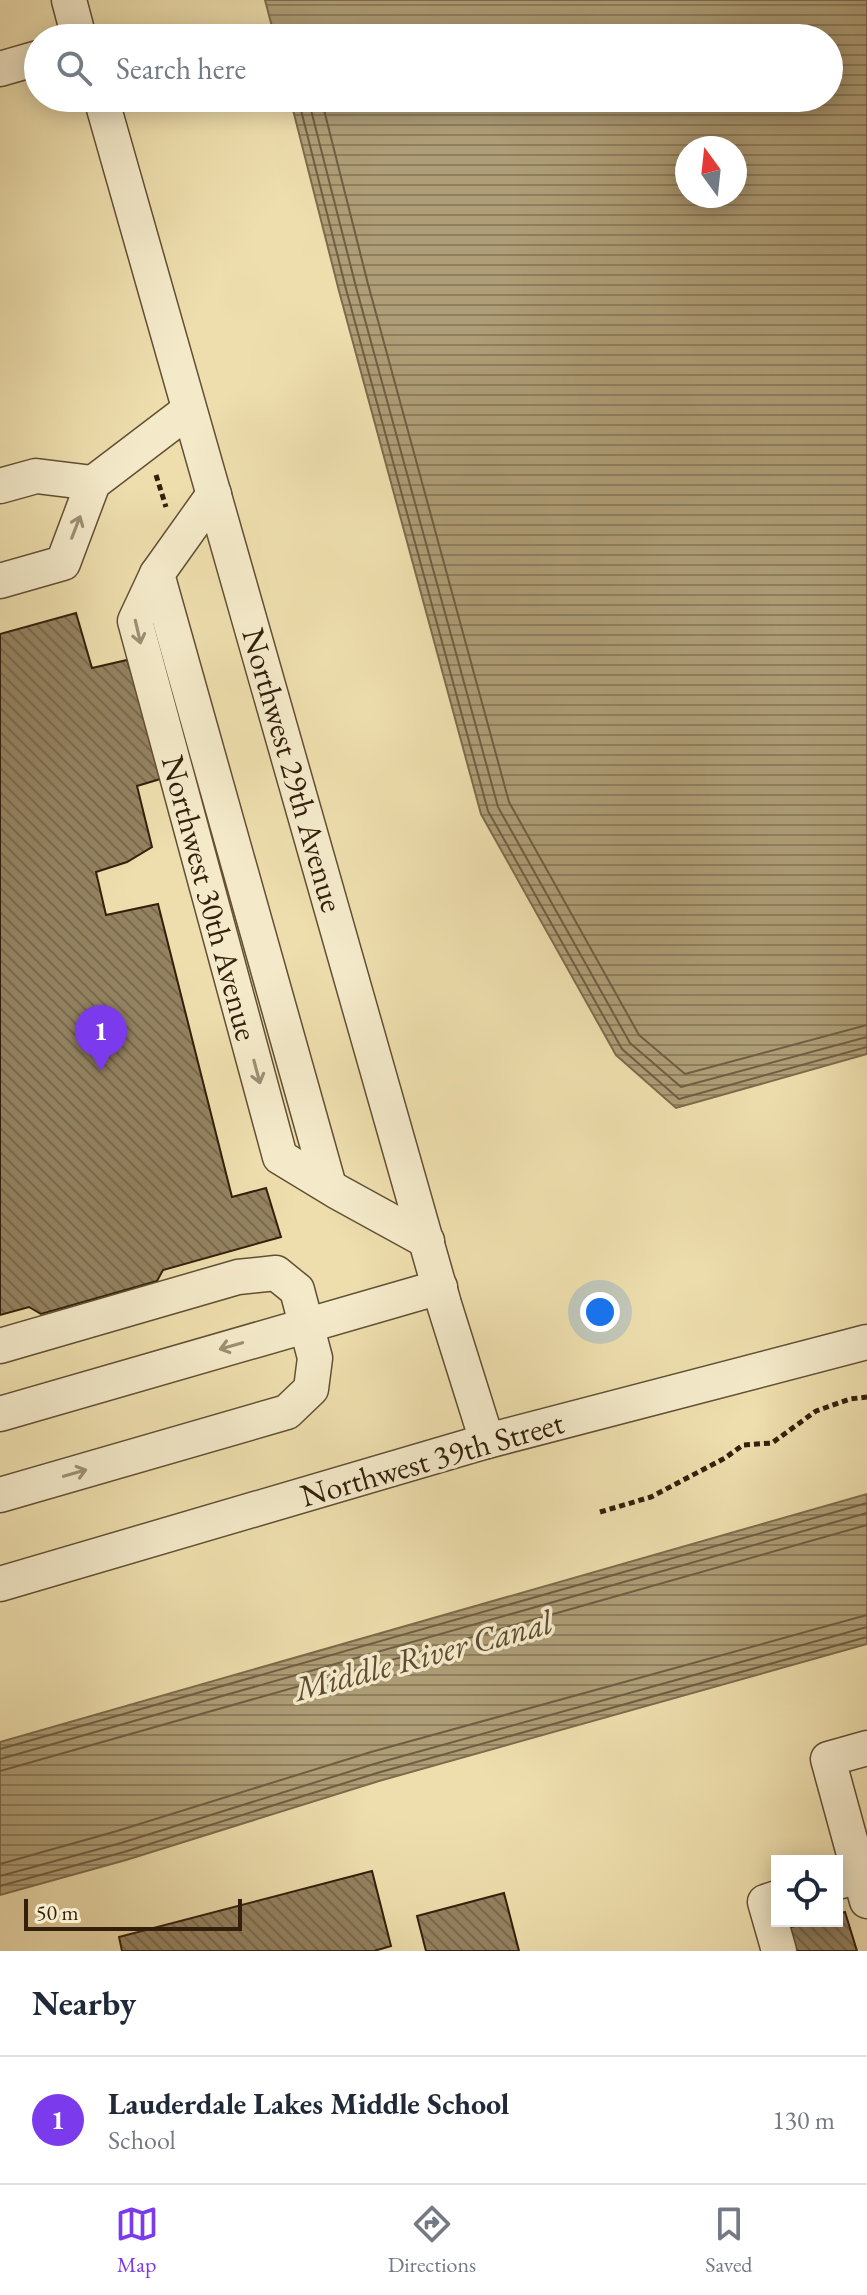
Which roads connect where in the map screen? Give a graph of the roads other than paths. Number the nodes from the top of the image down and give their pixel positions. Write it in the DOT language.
graph roads {
  1 [pos="69,0"];
  2 [pos="75,24"];
  3 [pos="24,62"];
  4 [pos="0,69"];
  5 [pos="105,112"];
  6 [pos="189,410"];
  7 [pos="93,483"];
  8 [pos="0,486"];
  9 [pos="214,494"];
  10 [pos="0,581"];
  11 [pos="427,1241"];
  12 [pos="440,1287"];
  13 [pos="306,1323"];
  14 [pos="867,1342"];
  15 [pos="0,1346"];
  16 [pos="0,1414"];
  17 [pos="487,1441"];
  18 [pos="0,1495"];
  19 [pos="0,1584"];
  20 [pos="867,1748"];
  21 [pos="858,1883"];
  22 [pos="771,1900"];
  23 [pos="771,1923"];
  24 [pos="772,1927"];
  25 [pos="779,1951"];
  1 -- 2 [label="street"];
  3 -- 4 [label="street"];
  5 -- 6 [label="street, Northwest 29th Avenue"];
  6 -- 7 [label="street"];
  6 -- 9 [label="street, Northwest 29th Avenue"];
  7 -- 8 [label="street"];
  10 -- 7 [label="street, one-way"];
  9 -- 11 [label="street, Northwest 29th Avenue"];
  9 -- 11 [label="street, Northwest 30th Avenue"];
  11 -- 12 [label="street, Northwest 29th Avenue"];
  12 -- 13 [label="street"];
  12 -- 17 [label="street, Northwest 29th Avenue"];
  13 -- 15 [label="street"];
  13 -- 16 [label="street, one-way"];
  18 -- 13 [label="street, one-way"];
  14 -- 17 [label="street, Northwest 39th Street"];
  17 -- 19 [label="street, Northwest 39th Street"];
  20 -- 21 [label="street"];
  22 -- 23 [label="street"];
  24 -- 25 [label="street"];
}
